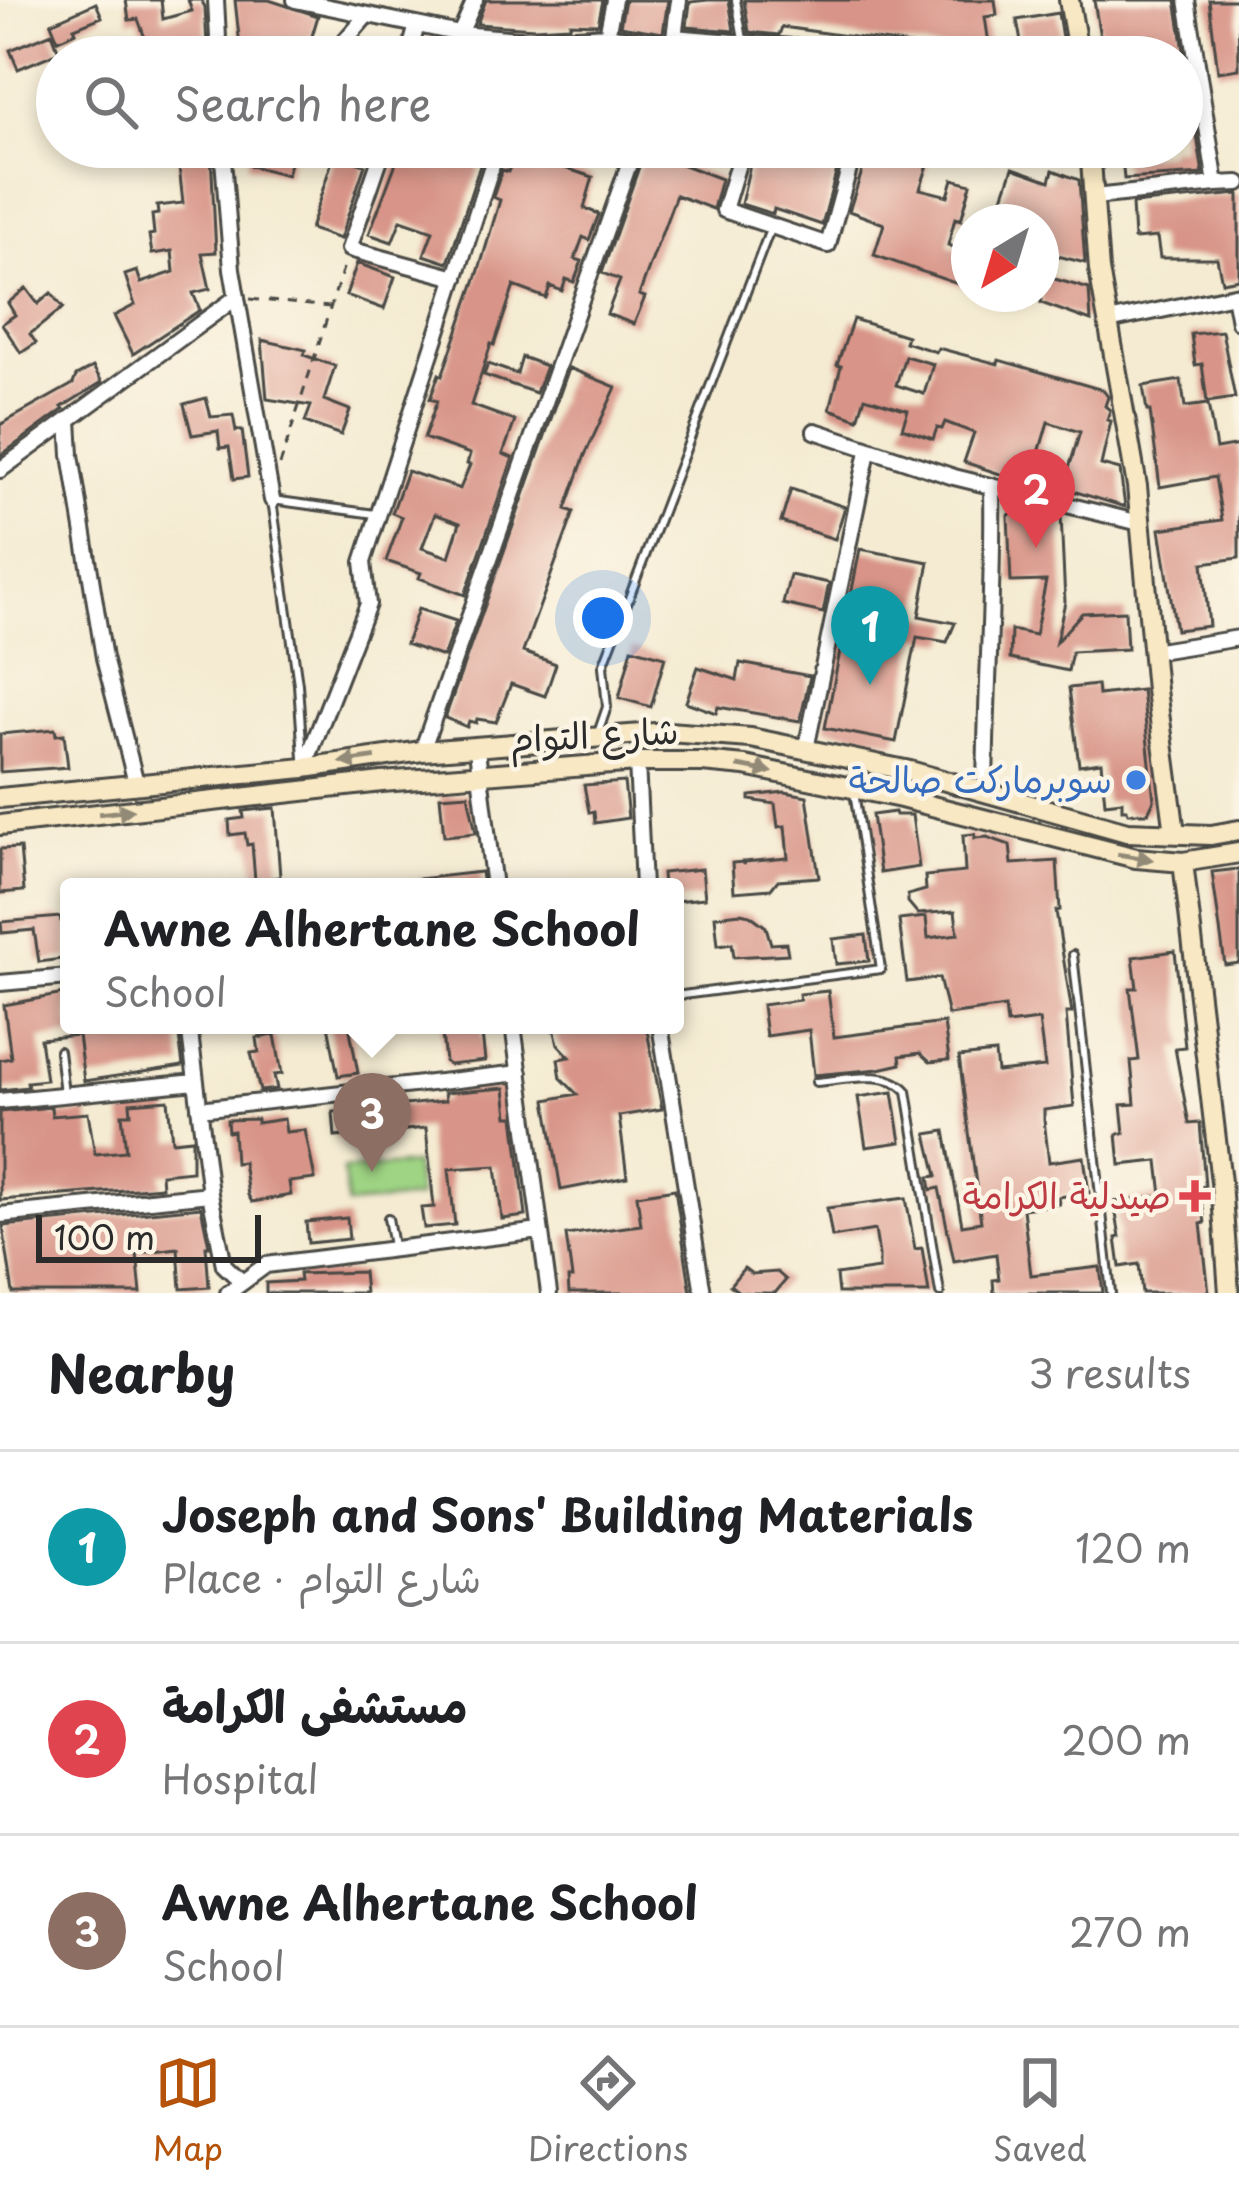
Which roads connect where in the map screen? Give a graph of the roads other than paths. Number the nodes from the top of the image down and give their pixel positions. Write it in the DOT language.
graph roads {
  1 [pos="216,0"];
  2 [pos="295,0"];
  3 [pos="475,0"];
  4 [pos="614,0"];
  5 [pos="679,0"];
  6 [pos="736,0"];
  7 [pos="1069,0"];
  8 [pos="1187,0"];
  9 [pos="368,15"];
  10 [pos="417,25"];
  11 [pos="460,34"];
  12 [pos="608,35"];
  13 [pos="218,36"];
  14 [pos="349,36"];
  15 [pos="414,36"];
  16 [pos="483,36"];
  17 [pos="592,36"];
  18 [pos="614,36"];
  19 [pos="672,36"];
  20 [pos="742,36"];
  21 [pos="1075,36"];
  22 [pos="1193,36"];
  23 [pos="1203,102"];
  24 [pos="224,168"];
  25 [pos="377,168"];
  26 [pos="492,168"];
  27 [pos="628,168"];
  28 [pos="737,168"];
  29 [pos="849,168"];
  30 [pos="1092,168"];
  31 [pos="1239,182"];
  32 [pos="1216,184"];
  33 [pos="1094,197"];
  34 [pos="771,226"];
  35 [pos="456,278"];
  36 [pos="1236,294"];
  37 [pos="237,297"];
  38 [pos="1108,321"];
  39 [pos="1239,322"];
  40 [pos="69,420"];
  41 [pos="815,431"];
  42 [pos="868,451"];
  43 [pos="0,470"];
  44 [pos="992,486"];
  45 [pos="272,500"];
  46 [pos="378,514"];
  47 [pos="1140,523"];
  48 [pos="1239,638"];
  49 [pos="1152,652"];
  50 [pos="596,737"];
  51 [pos="806,749"];
  52 [pos="477,750"];
  53 [pos="422,751"];
  54 [pos="637,762"];
  55 [pos="304,768"];
  56 [pos="480,775"];
  57 [pos="136,783"];
  58 [pos="854,789"];
  59 [pos="985,790"];
  60 [pos="0,798"];
  61 [pos="0,825"];
  62 [pos="1239,830"];
  63 [pos="1175,833"];
  64 [pos="1239,854"];
  65 [pos="1183,862"];
  66 [pos="493,878"];
  67 [pos="643,878"];
  68 [pos="1073,955"];
  69 [pos="60,978"];
  70 [pos="0,983"];
  71 [pos="684,995"];
  72 [pos="190,1034"];
  73 [pos="514,1034"];
  74 [pos="661,1034"];
  75 [pos="58,1051"];
  76 [pos="520,1073"];
  77 [pos="196,1082"];
  78 [pos="816,1082"];
  79 [pos="64,1093"];
  80 [pos="0,1101"];
  81 [pos="199,1109"];
  82 [pos="1230,1181"];
  83 [pos="210,1194"];
  84 [pos="0,1215"];
  85 [pos="388,1218"];
  86 [pos="540,1232"];
  87 [pos="393,1249"];
  88 [pos="241,1282"];
  89 [pos="228,1293"];
  90 [pos="549,1293"];
  91 [pos="703,1293"];
  92 [pos="940,1293"];
  93 [pos="1111,1293"];
  94 [pos="1229,1293"];
  1 -- 13 [label="street"];
  2 -- 9 [label="street"];
  3 -- 11 [label="street"];
  4 -- 12 [label="street"];
  5 -- 19 [label="street"];
  6 -- 20 [label="lane"];
  7 -- 21 [label="main road"];
  8 -- 22 [label="street"];
  9 -- 10 [label="street"];
  9 -- 14 [label="street"];
  10 -- 11 [label="street"];
  10 -- 15 [label="street"];
  11 -- 16 [label="street"];
  12 -- 17 [label="street"];
  12 -- 18 [label="street"];
  23 -- 32 [label="street"];
  24 -- 37 [label="street"];
  25 -- 35 [label="street"];
  26 -- 35 [label="street"];
  27 -- 53 [label="street"];
  28 -- 34 [label="street"];
  29 -- 34 [label="street"];
  30 -- 33 [label="main road"];
  31 -- 32 [label="street"];
  32 -- 33 [label="street"];
  33 -- 38 [label="main road"];
  34 -- 50 [label="lane"];
  35 -- 46 [label="street"];
  36 -- 38 [label="street"];
  36 -- 39 [label="street"];
  37 -- 40 [label="street"];
  37 -- 45 [label="street"];
  38 -- 47 [label="main road"];
  40 -- 43 [label="street"];
  40 -- 57 [label="street"];
  41 -- 42 [label="street"];
  42 -- 44 [label="street"];
  42 -- 51 [label="street"];
  44 -- 47 [label="street"];
  44 -- 59 [label="street"];
  45 -- 46 [label="lane"];
  45 -- 55 [label="lane"];
  46 -- 55 [label="street"];
  47 -- 49 [label="main road"];
  48 -- 49 [label="street"];
  49 -- 63 [label="main road"];
  50 -- 51 [label="main road, شارع التوام"];
  50 -- 52 [label="main road, شارع التوام"];
  51 -- 59 [label="main road, شارع التوام"];
  52 -- 53 [label="main road, شارع التوام"];
  52 -- 56 [label="street"];
  53 -- 55 [label="main road, شارع التوام, one-way"];
  54 -- 56 [label="main road, شارع التوام"];
  54 -- 58 [label="main road, شارع التوام, one-way"];
  54 -- 67 [label="street"];
  55 -- 57 [label="main road, شارع التوام"];
  61 -- 56 [label="main road, شارع التوام, one-way"];
  56 -- 66 [label="street"];
  57 -- 60 [label="main road, شارع التوام"];
  58 -- 65 [label="main road, شارع التوام, one-way"];
  58 -- 71 [label="lane"];
  59 -- 63 [label="main road, شارع التوام"];
  62 -- 63 [label="main road, شارع التوام"];
  63 -- 65 [label="street"];
  64 -- 65 [label="main road, شارع التوام"];
  65 -- 82 [label="main road"];
  68 -- 93 [label="lane"];
  69 -- 70 [label="street"];
  72 -- 77 [label="street"];
  73 -- 76 [label="street"];
  74 -- 91 [label="street"];
  75 -- 79 [label="lane"];
  76 -- 81 [label="street"];
  76 -- 86 [label="street"];
  77 -- 79 [label="street"];
  77 -- 81 [label="street"];
  78 -- 92 [label="lane"];
  79 -- 80 [label="street"];
  81 -- 83 [label="street"];
  82 -- 94 [label="main road"];
  83 -- 84 [label="street"];
  83 -- 88 [label="street"];
  85 -- 87 [label="lane"];
  86 -- 87 [label="street"];
  86 -- 90 [label="street"];
  87 -- 88 [label="street"];
  88 -- 89 [label="street"];
}
